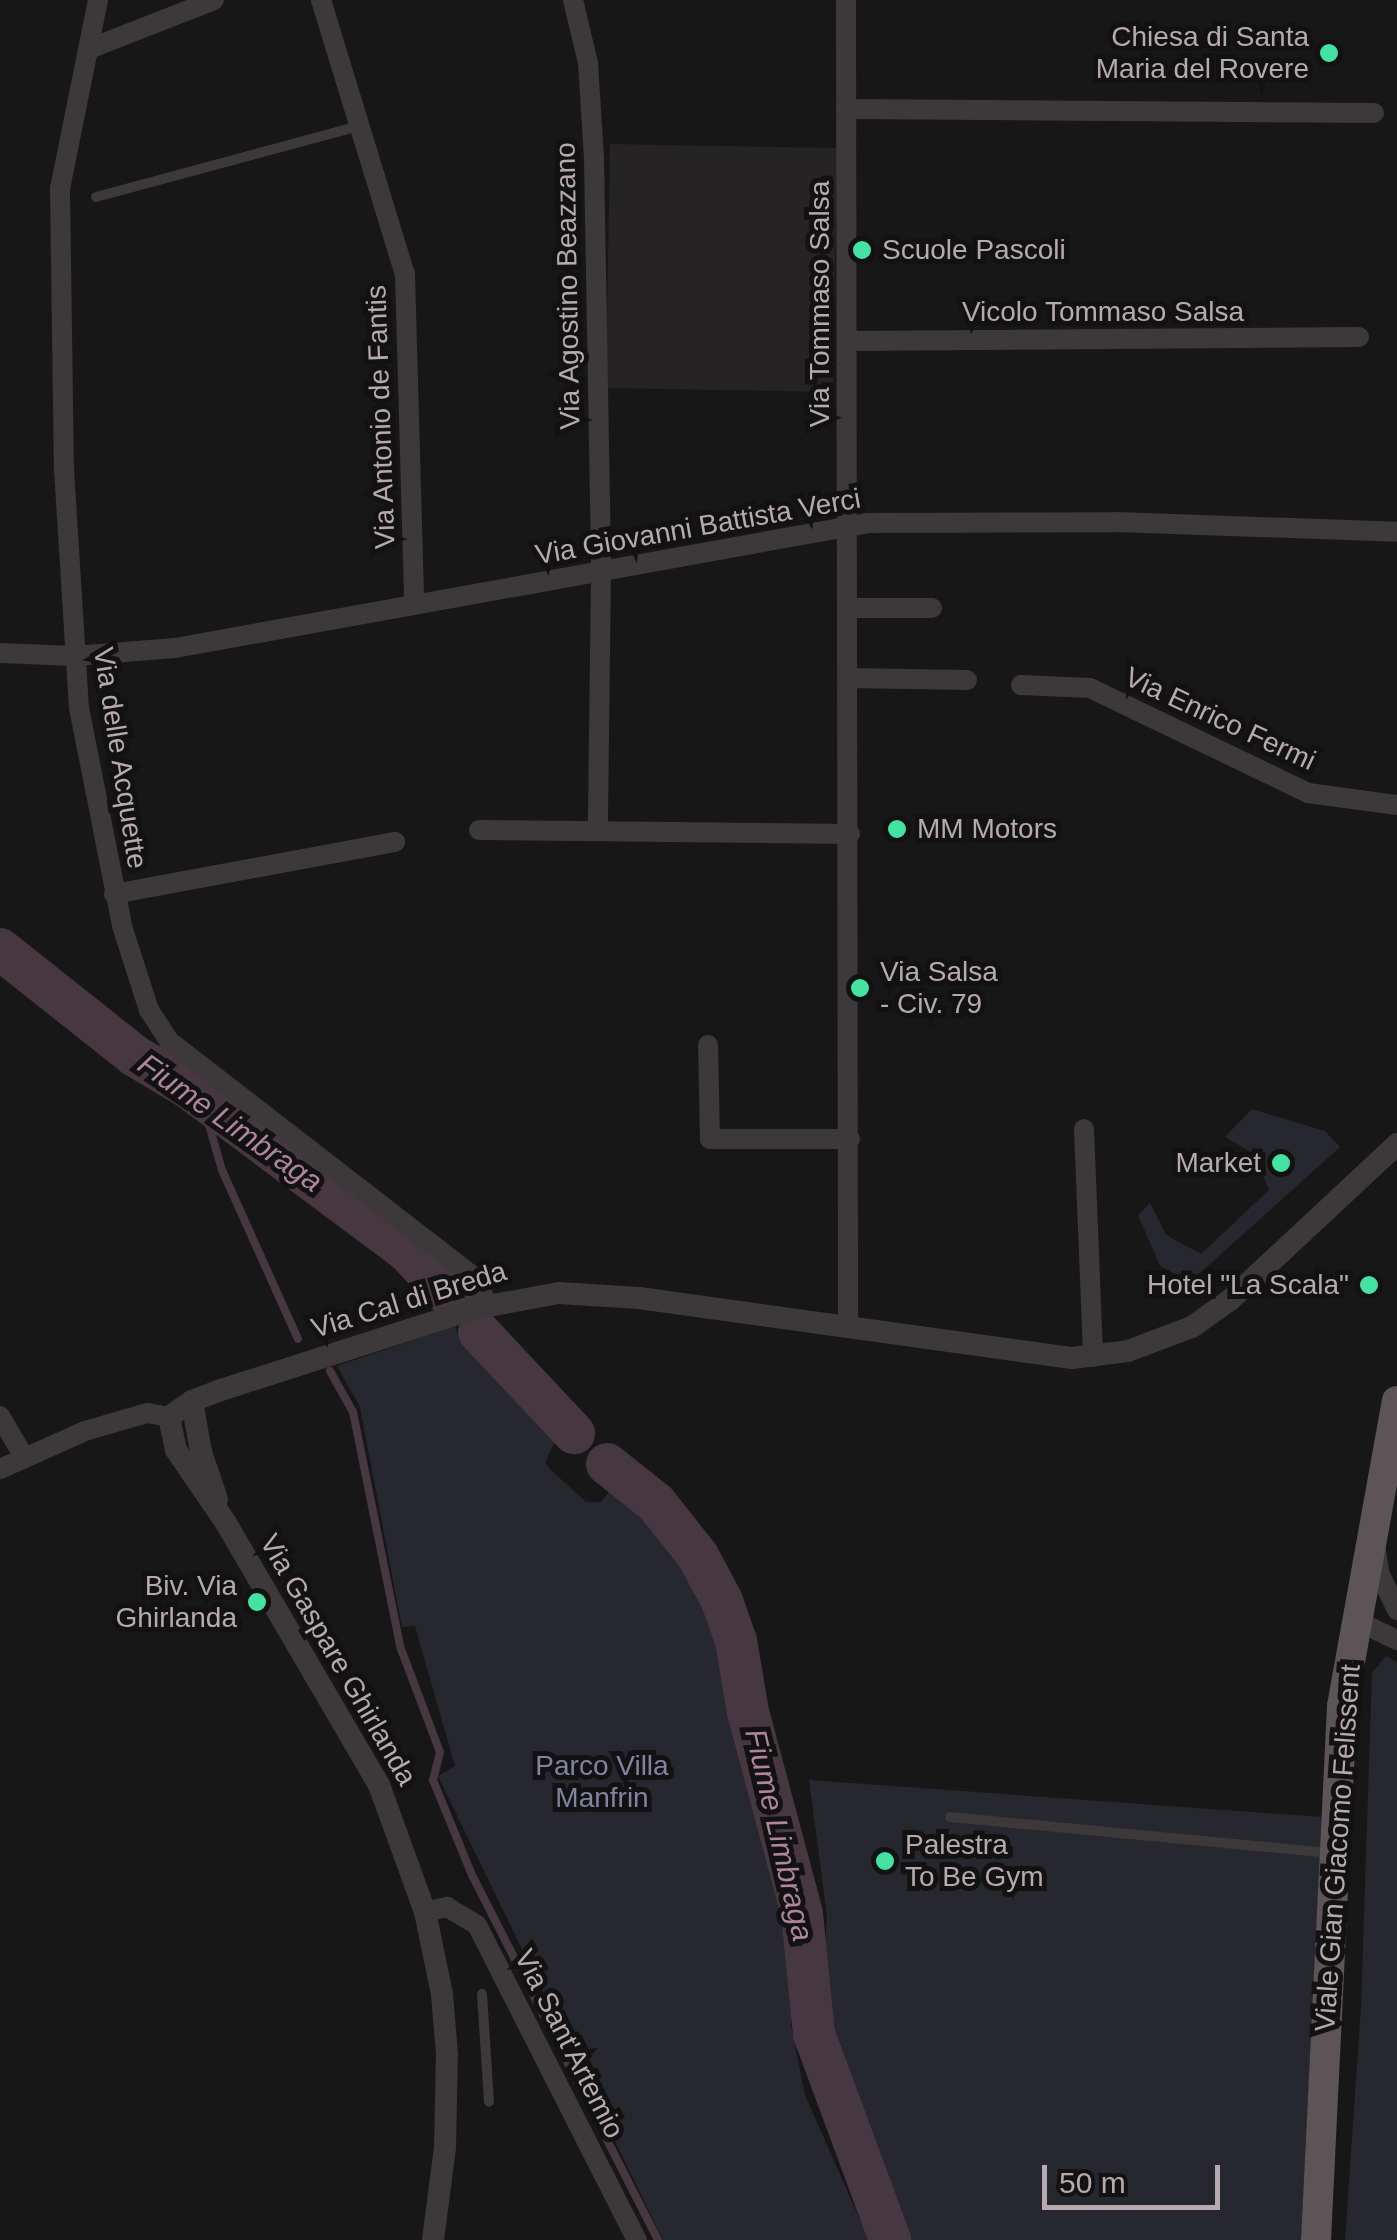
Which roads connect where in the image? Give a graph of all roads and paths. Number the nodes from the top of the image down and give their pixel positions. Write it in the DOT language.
graph roads {
  1 [pos="98,0"];
  2 [pos="214,0"];
  3 [pos="321,0"];
  4 [pos="574,0"];
  5 [pos="846,0"];
  6 [pos="89,49"];
  7 [pos="846,109"];
  8 [pos="1374,114"];
  9 [pos="360,126"];
  10 [pos="96,196"];
  11 [pos="1359,337"];
  12 [pos="848,341"];
  13 [pos="848,525"];
  14 [pos="1397,532"];
  15 [pos="600,572"];
  16 [pos="414,605"];
  17 [pos="848,608"];
  18 [pos="932,608"];
  19 [pos="0,653"];
  20 [pos="74,656"];
  21 [pos="848,678"];
  22 [pos="967,680"];
  23 [pos="1021,685"];
  24 [pos="1397,805"];
  25 [pos="479,830"];
  26 [pos="598,830"];
  27 [pos="850,834"];
  28 [pos="395,842"];
  29 [pos="114,894"];
  30 [pos="708,1046"];
  31 [pos="1084,1129"];
  32 [pos="850,1139"];
  33 [pos="1397,1144"];
  34 [pos="1397,1163"];
  35 [pos="1370,1168"];
  36 [pos="487,1304"];
  37 [pos="848,1328"];
  38 [pos="1093,1357"];
  39 [pos="192,1401"];
  40 [pos="1397,1401"];
  41 [pos="169,1417"];
  42 [pos="1,1420"];
  43 [pos="23,1455"];
  44 [pos="0,1469"];
  45 [pos="226,1523"];
  46 [pos="1372,1524"];
  47 [pos="1397,1610"];
  48 [pos="1355,1620"];
  49 [pos="1397,1640"];
  50 [pos="950,1818"];
  51 [pos="1335,1854"];
  52 [pos="436,1909"];
  53 [pos="482,1994"];
  54 [pos="489,2102"];
  55 [pos="432,2240"];
  56 [pos="637,2240"];
  57 [pos="1316,2240"];
  1 -- 6 [label="street, Via delle Acquette"];
  2 -- 6 [label="street"];
  3 -- 9 [label="street, Via Antonio de Fantis"];
  4 -- 15 [label="street, Via Agostino Beazzano"];
  5 -- 7 [label="street, Via Tommaso Salsa"];
  6 -- 20 [label="street, Via delle Acquette"];
  7 -- 8 [label="street"];
  7 -- 12 [label="street, Via Tommaso Salsa"];
  9 -- 10 [label="lane"];
  9 -- 16 [label="street, Via Antonio de Fantis"];
  11 -- 12 [label="street, Vicolo Tommaso Salsa"];
  12 -- 13 [label="street, Via Tommaso Salsa"];
  13 -- 14 [label="street, Via Giovanni Battista Verci"];
  13 -- 15 [label="street, Via Giovanni Battista Verci"];
  13 -- 17 [label="street, Via Tommaso Salsa"];
  15 -- 16 [label="street, Via Giovanni Battista Verci"];
  15 -- 26 [label="street, Via Agostino Beazzano"];
  16 -- 20 [label="street, Via Giovanni Battista Verci"];
  17 -- 18 [label="street"];
  17 -- 21 [label="street, Via Tommaso Salsa"];
  19 -- 20 [label="street, Via Giovanni Battista Verci"];
  20 -- 29 [label="street, Via delle Acquette"];
  21 -- 22 [label="street"];
  21 -- 27 [label="street, Via Tommaso Salsa"];
  23 -- 24 [label="street, Via Enrico Fermi"];
  25 -- 26 [label="street"];
  26 -- 27 [label="street"];
  27 -- 32 [label="street, Via Tommaso Salsa"];
  28 -- 29 [label="street"];
  29 -- 36 [label="street, Via delle Acquette"];
  30 -- 32 [label="street"];
  31 -- 38 [label="street"];
  32 -- 37 [label="street, Via Tommaso Salsa"];
  33 -- 35 [label="street, Via Cal di Breda"];
  34 -- 35 [label="street"];
  35 -- 38 [label="street, Via Cal di Breda"];
  36 -- 37 [label="street, Via Cal di Breda"];
  36 -- 39 [label="street, Via Cal di Breda"];
  37 -- 38 [label="street, Via Cal di Breda"];
  39 -- 41 [label="street, Via Cal di Breda"];
  39 -- 45 [label="street"];
  40 -- 46 [label="main road, Viale Gian Giacomo Felissent"];
  41 -- 43 [label="street, Via Cal di Breda"];
  41 -- 45 [label="street"];
  42 -- 43 [label="street"];
  43 -- 44 [label="street, Via Cal di Breda"];
  45 -- 52 [label="street, Via Gaspare Ghirlanda"];
  46 -- 47 [label="street"];
  46 -- 48 [label="main road, Viale Gian Giacomo Felissent"];
  48 -- 49 [label="street"];
  48 -- 51 [label="main road, Viale Gian Giacomo Felissent"];
  50 -- 51 [label="lane"];
  51 -- 57 [label="main road, Viale Gian Giacomo Felissent"];
  52 -- 55 [label="street, Via Gaspare Ghirlanda"];
  52 -- 56 [label="street, Via Sant'Artemio"];
  53 -- 54 [label="lane"];
}
